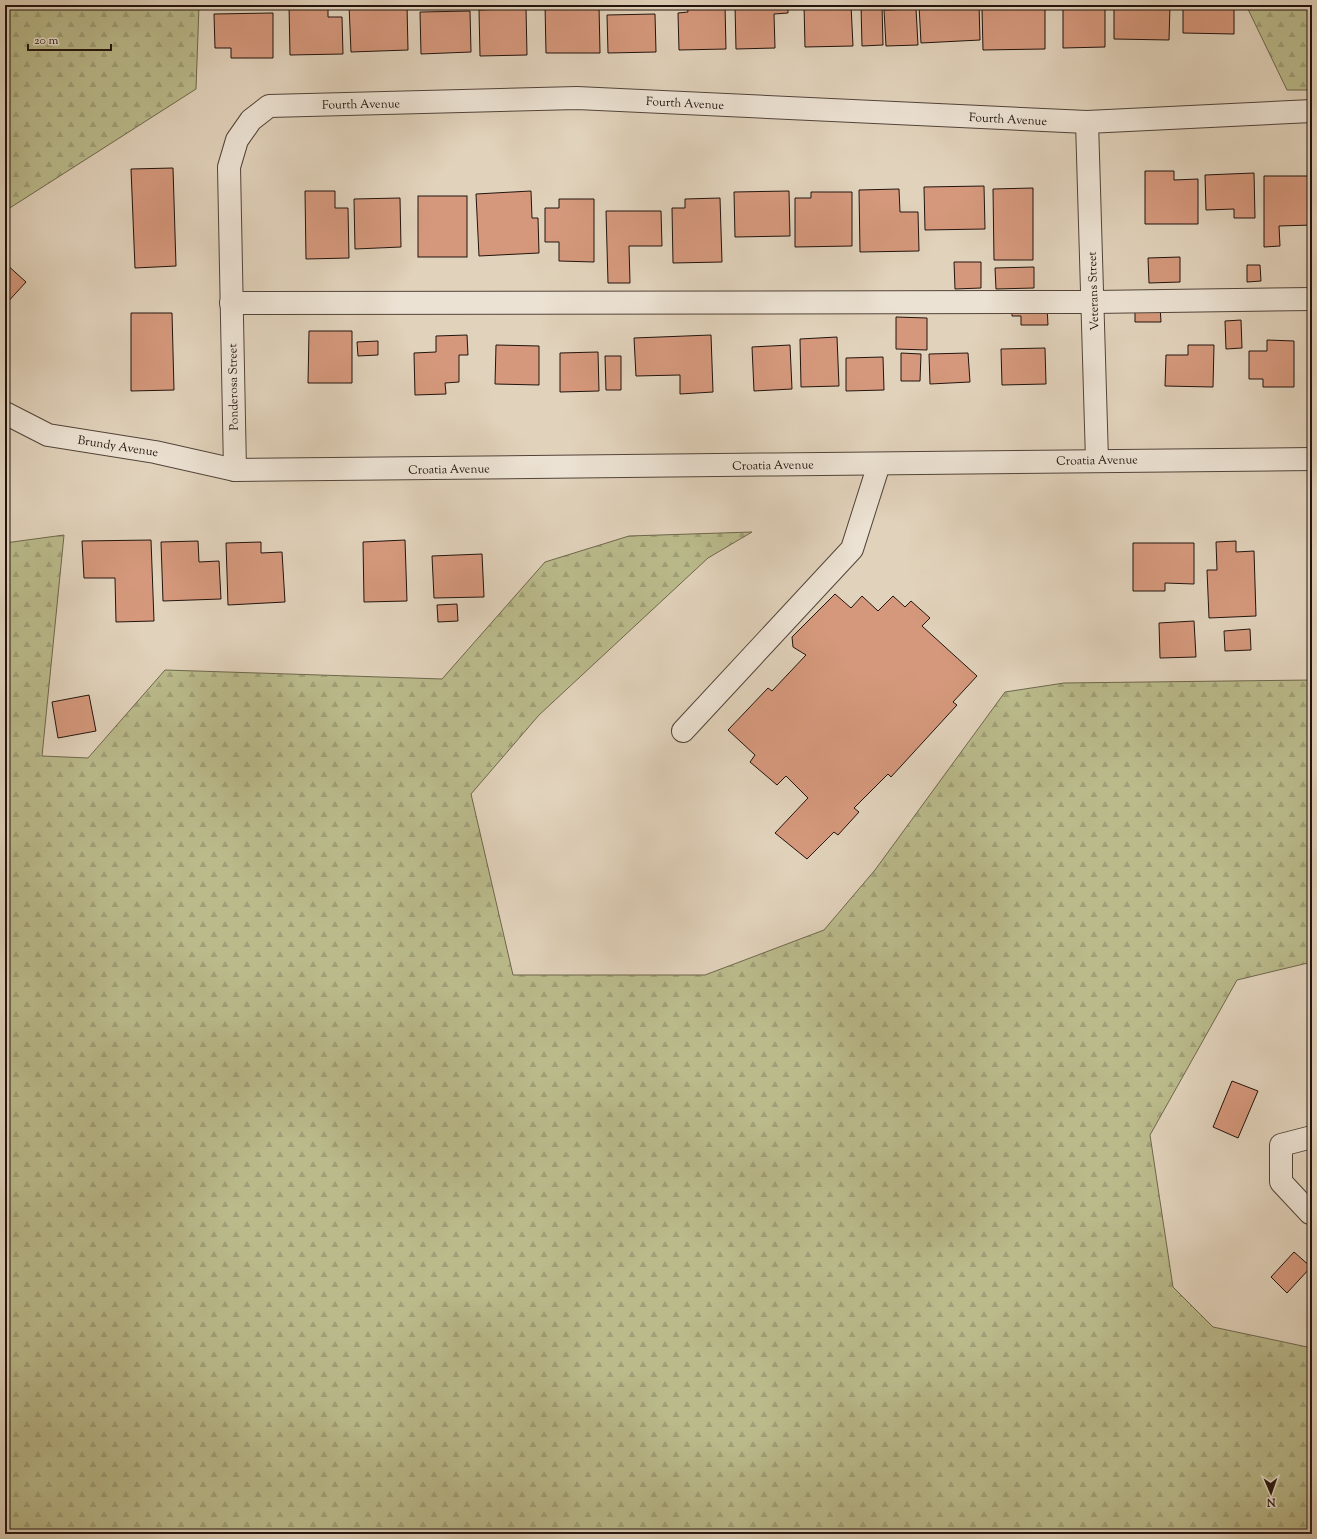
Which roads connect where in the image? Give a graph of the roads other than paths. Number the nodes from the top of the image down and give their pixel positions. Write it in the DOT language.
graph roads {
  1 [pos="1312,111"];
  2 [pos="1087,122"];
  3 [pos="1312,299"];
  4 [pos="1093,302"];
  5 [pos="230,304"];
  6 [pos="5,414"];
  7 [pos="1312,459"];
  8 [pos="1097,460"];
  9 [pos="879,464"];
  10 [pos="235,470"];
  11 [pos="683,731"];
  12 [pos="1312,1137"];
  13 [pos="1312,1213"];
  1 -- 2 [label="street, Fourth Avenue"];
  2 -- 4 [label="street, Veterans Street"];
  2 -- 5 [label="street, Fourth Avenue"];
  3 -- 4 [label="street"];
  4 -- 5 [label="street"];
  4 -- 8 [label="street, Veterans Street"];
  5 -- 10 [label="street, Ponderosa Street"];
  6 -- 10 [label="street, Brundy Avenue"];
  7 -- 8 [label="street, Croatia Avenue"];
  8 -- 9 [label="street, Croatia Avenue"];
  9 -- 10 [label="street, Croatia Avenue"];
  9 -- 11 [label="street"];
  12 -- 13 [label="street"];
}
